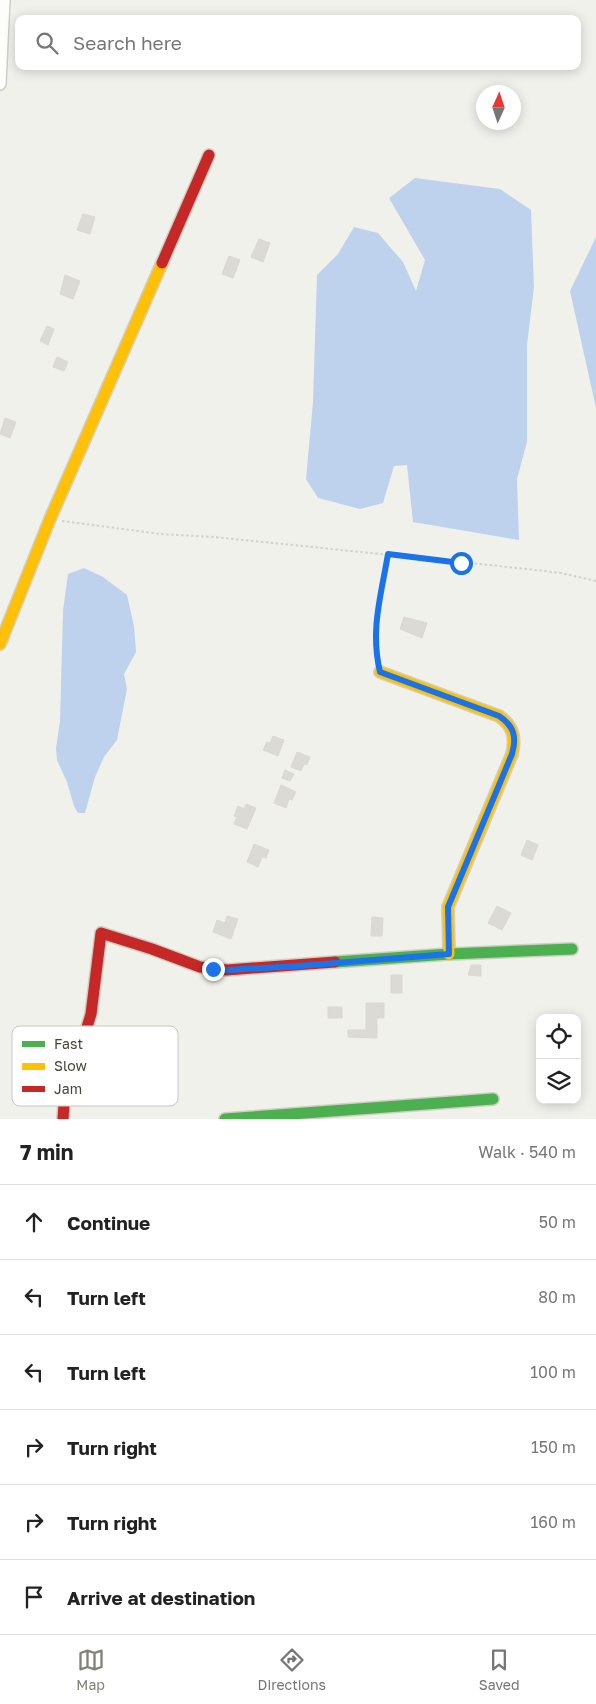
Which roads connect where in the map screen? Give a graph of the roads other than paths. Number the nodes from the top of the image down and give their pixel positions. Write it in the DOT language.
graph roads {
  1 [pos="2,7"];
  2 [pos="0,84"];
  3 [pos="209,155"];
  4 [pos="0,644"];
  5 [pos="380,672"];
  6 [pos="572,949"];
  7 [pos="449,954"];
  8 [pos="87,1026"];
  9 [pos="494,1099"];
  10 [pos="64,1106"];
  11 [pos="354,1114"];
  12 [pos="63,1119"];
  13 [pos="225,1119"];
  1 -- 2 [label="street"];
  3 -- 4 [label="street"];
  5 -- 7 [label="street"];
  6 -- 7 [label="street"];
  7 -- 8 [label="street"];
  9 -- 11 [label="street"];
  10 -- 12 [label="street"];
  11 -- 13 [label="street"];
}
